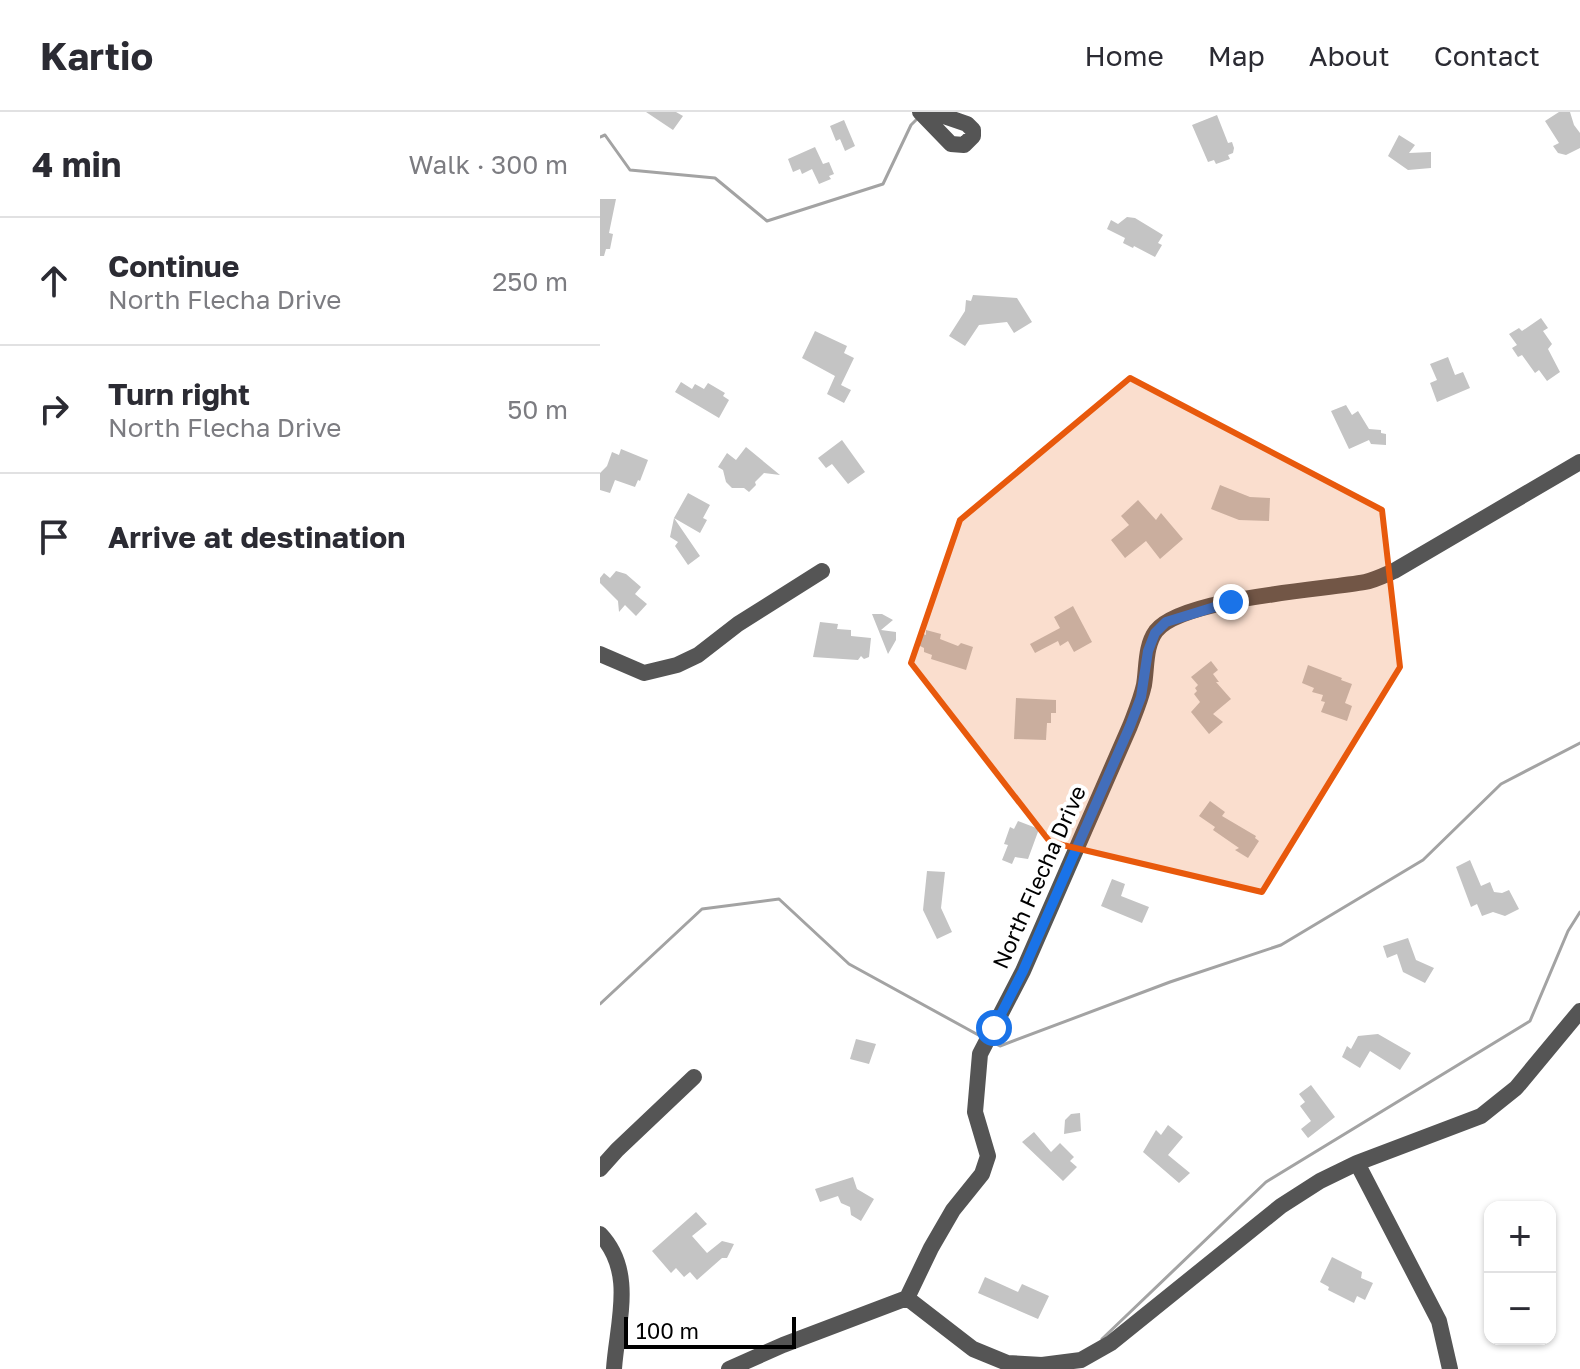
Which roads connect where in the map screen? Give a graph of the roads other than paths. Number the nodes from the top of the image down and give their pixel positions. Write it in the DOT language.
graph roads {
  1 [pos="920,112"];
  2 [pos="932,112"];
  3 [pos="1580,462"];
  4 [pos="822,571"];
  5 [pos="600,654"];
  6 [pos="1580,1011"];
  7 [pos="694,1077"];
  8 [pos="1357,1163"];
  9 [pos="600,1169"];
  10 [pos="600,1234"];
  11 [pos="907,1298"];
  12 [pos="614,1369"];
  13 [pos="729,1369"];
  14 [pos="1450,1369"];
  1 -- 2 [label="street"];
  3 -- 11 [label="street, North Flecha Drive"];
  4 -- 5 [label="street"];
  6 -- 8 [label="street"];
  7 -- 9 [label="street"];
  8 -- 11 [label="street"];
  8 -- 14 [label="street"];
  10 -- 12 [label="street"];
  11 -- 13 [label="street"];
}
